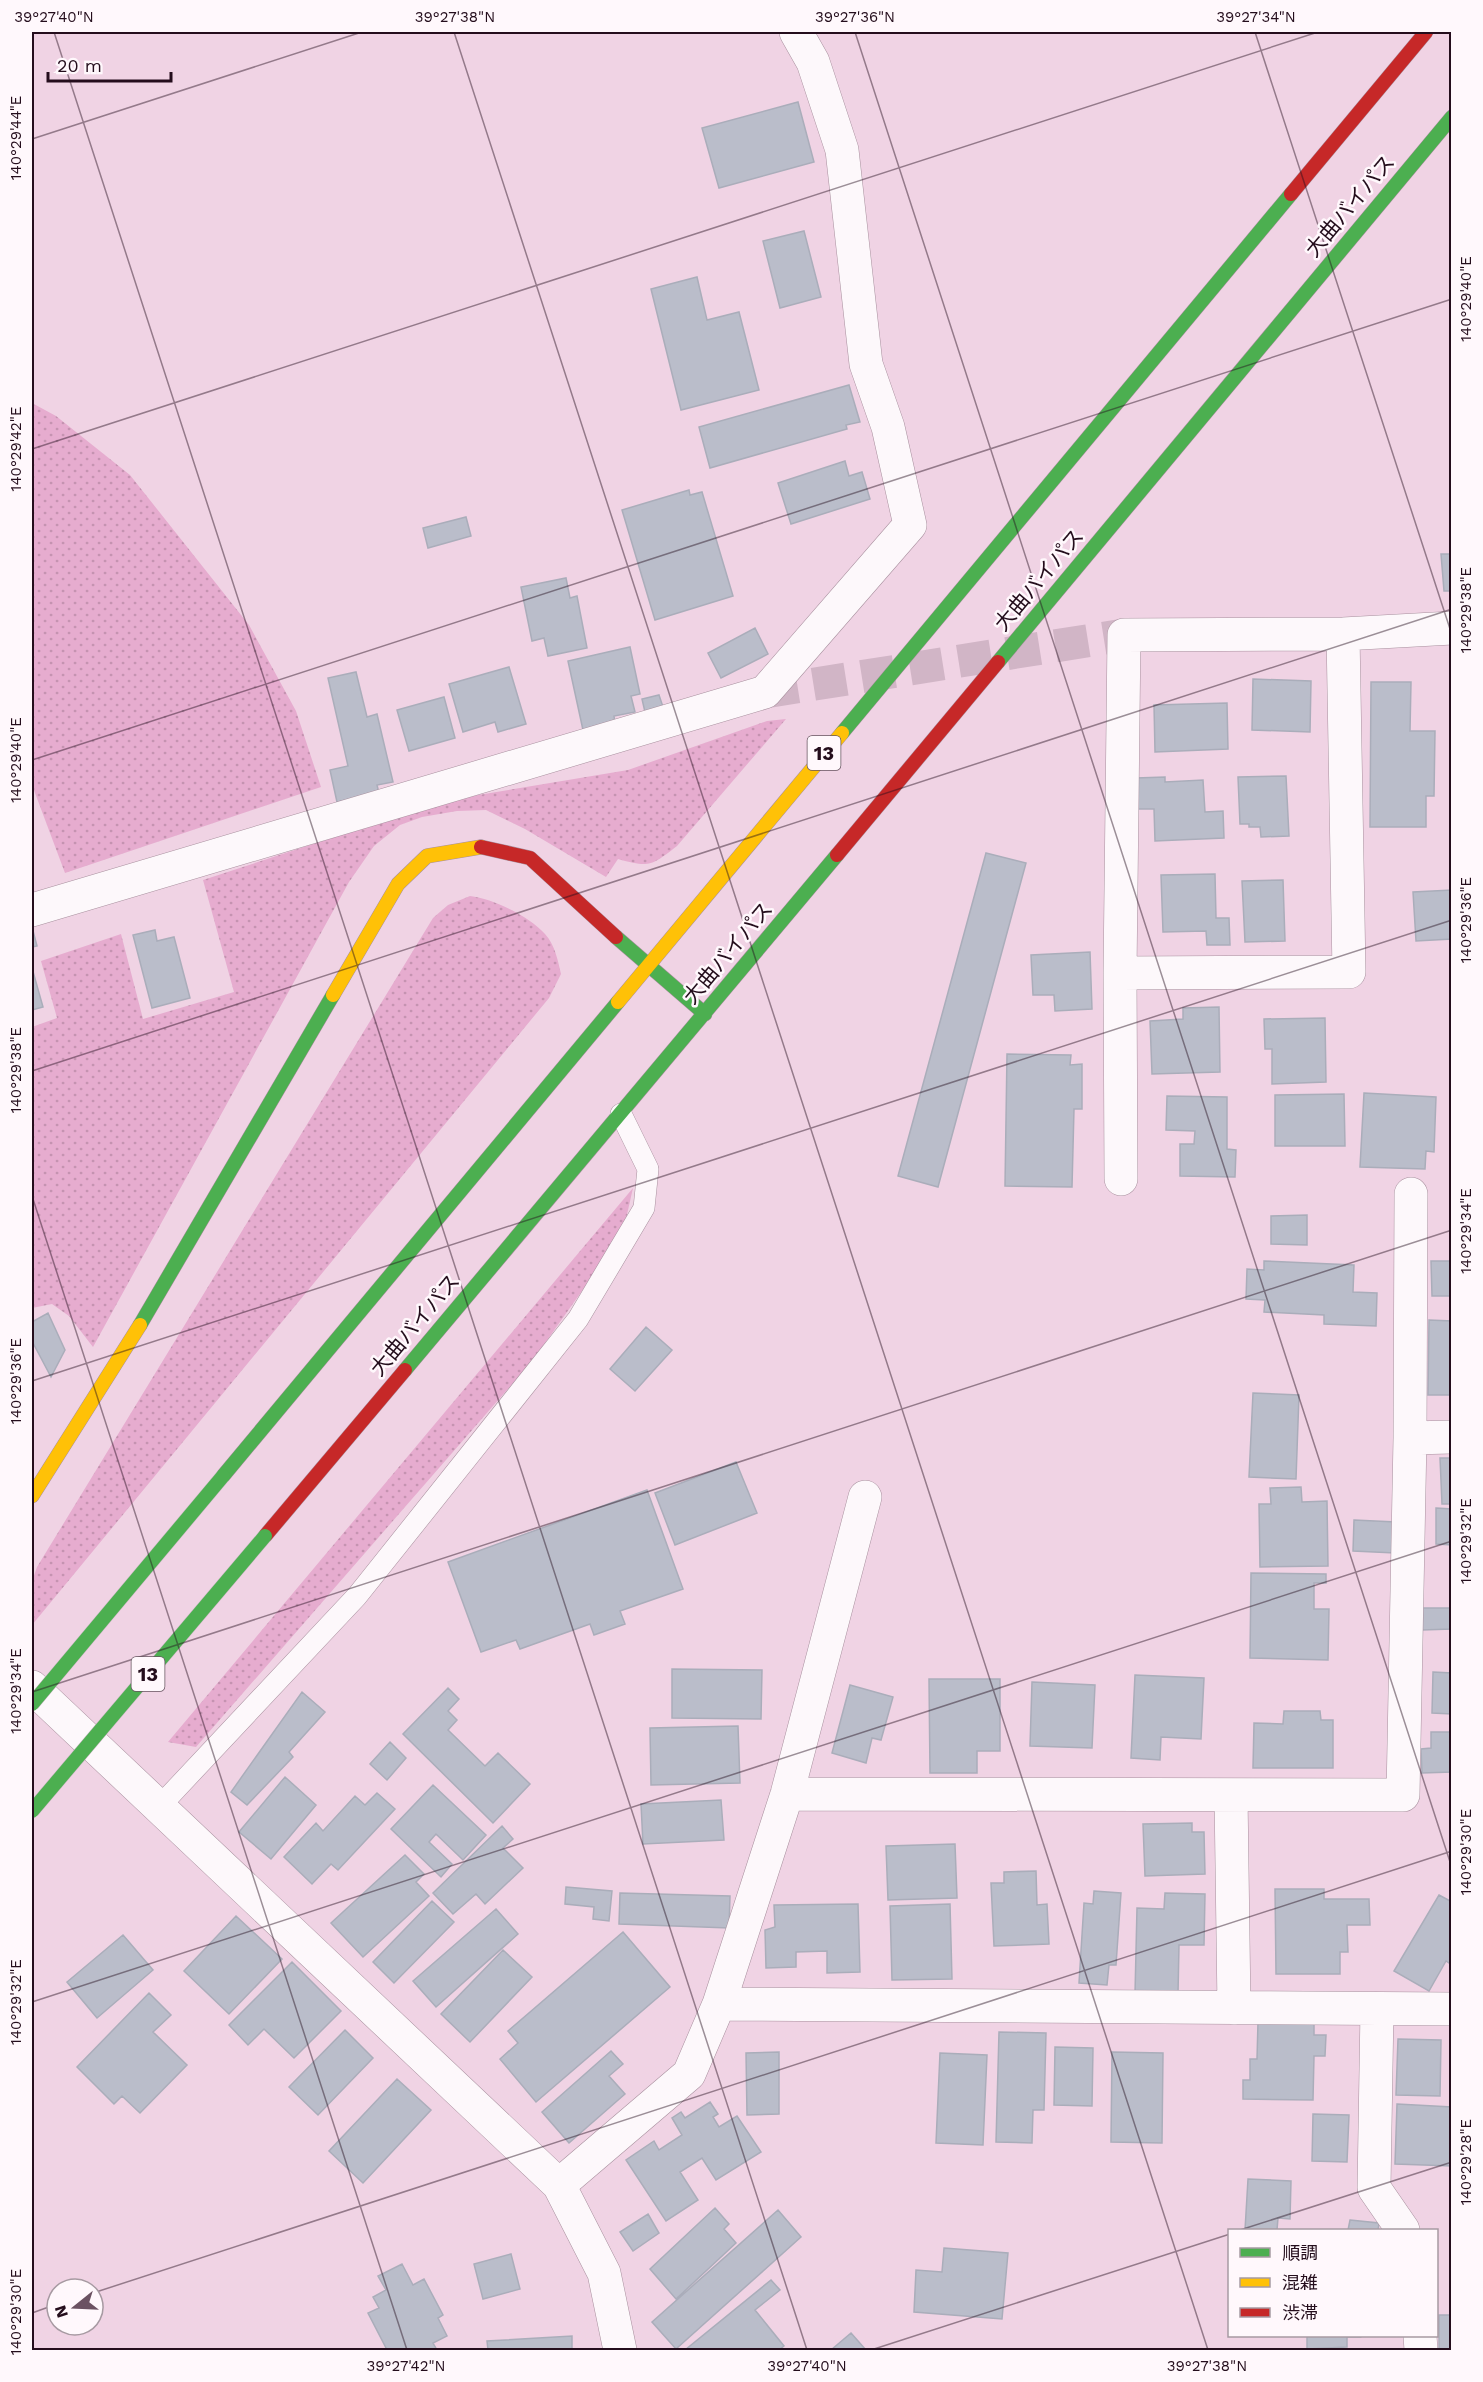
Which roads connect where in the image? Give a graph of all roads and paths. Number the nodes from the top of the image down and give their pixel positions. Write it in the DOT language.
graph roads {
  1 [pos="795,32"];
  2 [pos="1426,32"];
  3 [pos="1452,117"];
  4 [pos="1452,628"];
  5 [pos="1343,634"];
  6 [pos="32,910"];
  7 [pos="647,966"];
  8 [pos="1120,974"];
  9 [pos="705,1014"];
  10 [pos="621,1114"];
  11 [pos="1121,1179"];
  12 [pos="1411,1194"];
  13 [pos="1452,1437"];
  14 [pos="1410,1438"];
  15 [pos="32,1496"];
  16 [pos="865,1497"];
  17 [pos="32,1687"];
  18 [pos="32,1704"];
  19 [pos="787,1794"];
  20 [pos="1231,1795"];
  21 [pos="159,1807"];
  22 [pos="32,1811"];
  23 [pos="719,2004"];
  24 [pos="1234,2008"];
  25 [pos="1377,2009"];
  26 [pos="1452,2010"];
  27 [pos="560,2185"];
  28 [pos="1402,2229"];
  29 [pos="620,2350"];
  1 -- 6 [label="street"];
  2 -- 7 [label="main road, 13"];
  3 -- 9 [label="main road, 大曲バイパス / 13"];
  4 -- 5 [label="street"];
  5 -- 8 [label="street"];
  5 -- 8 [label="street"];
  7 -- 9 [label="main road"];
  7 -- 15 [label="main road"];
  7 -- 18 [label="main road, 13, bridge"];
  8 -- 11 [label="street"];
  9 -- 10 [label="main road, 大曲バイパス / 13"];
  10 -- 21 [label="lane"];
  10 -- 22 [label="main road, 大曲バイパス / 13, bridge"];
  12 -- 14 [label="street"];
  13 -- 14 [label="street"];
  14 -- 20 [label="street"];
  16 -- 19 [label="street"];
  17 -- 21 [label="street"];
  19 -- 20 [label="street"];
  19 -- 23 [label="street"];
  20 -- 24 [label="street"];
  21 -- 27 [label="street"];
  23 -- 24 [label="street"];
  23 -- 27 [label="street"];
  24 -- 25 [label="street"];
  25 -- 26 [label="street"];
  25 -- 28 [label="street"];
  27 -- 29 [label="street"];
}
